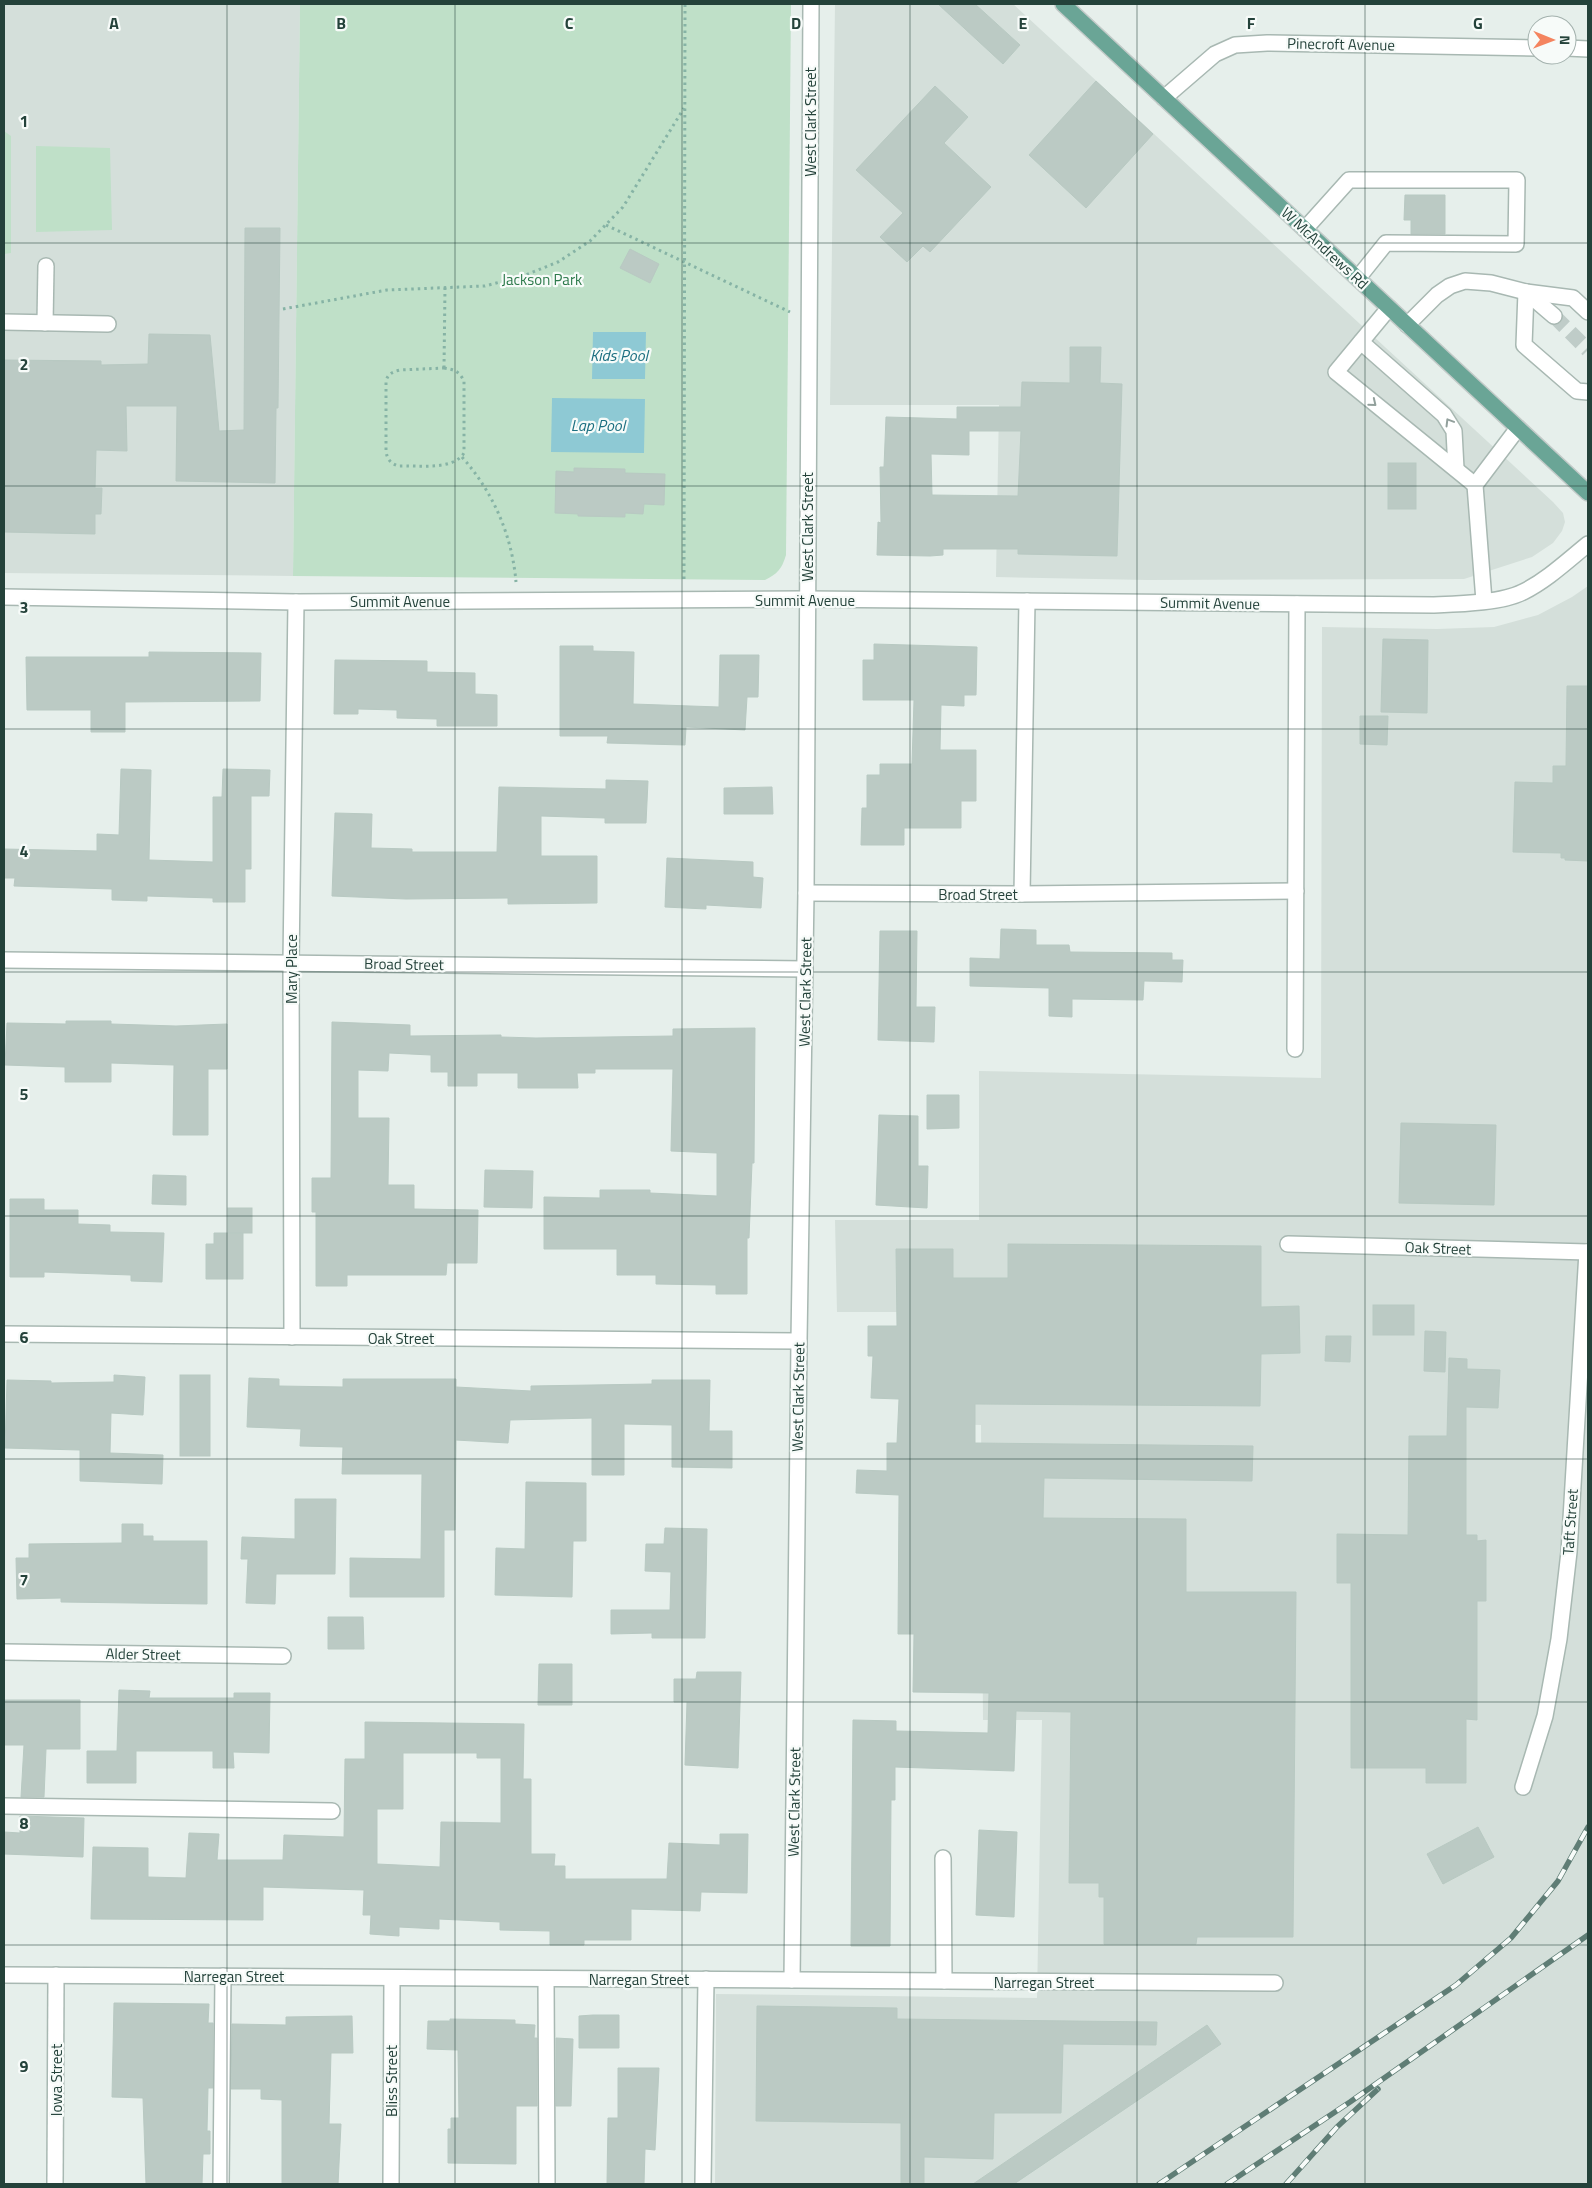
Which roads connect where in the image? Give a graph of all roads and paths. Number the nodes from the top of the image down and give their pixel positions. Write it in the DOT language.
graph roads {
  1 [pos="685,4"];
  2 [pos="811,4"];
  3 [pos="1063,4"];
  4 [pos="1527,48"];
  5 [pos="1164,98"];
  6 [pos="685,108"];
  7 [pos="606,225"];
  8 [pos="1305,229"];
  9 [pos="684,262"];
  10 [pos="46,266"];
  11 [pos="1358,278"];
  12 [pos="445,287"];
  13 [pos="1526,292"];
  14 [pos="1389,308"];
  15 [pos="283,309"];
  16 [pos="1588,312"];
  17 [pos="1554,316"];
  18 [pos="809,321"];
  19 [pos="4,322"];
  20 [pos="45,323"];
  21 [pos="108,324"];
  22 [pos="1407,324"];
  23 [pos="1361,342"];
  24 [pos="444,368"];
  25 [pos="1588,392"];
  26 [pos="1518,428"];
  27 [pos="462,457"];
  28 [pos="1456,470"];
  29 [pos="1475,485"];
  30 [pos="1588,493"];
  31 [pos="1588,544"];
  32 [pos="4,597"];
  33 [pos="684,600"];
  34 [pos="807,600"];
  35 [pos="518,601"];
  36 [pos="1484,601"];
  37 [pos="296,602"];
  38 [pos="1027,602"];
  39 [pos="1297,604"];
  40 [pos="1296,891"];
  41 [pos="806,893"];
  42 [pos="1022,894"];
  43 [pos="4,960"];
  44 [pos="291,962"];
  45 [pos="805,969"];
  46 [pos="1295,1049"];
  47 [pos="1288,1244"];
  48 [pos="1587,1252"];
  49 [pos="4,1334"];
  50 [pos="292,1337"];
  51 [pos="799,1341"];
  52 [pos="4,1652"];
  53 [pos="283,1656"];
  54 [pos="1523,1787"];
  55 [pos="4,1806"];
  56 [pos="332,1811"];
  57 [pos="943,1858"];
  58 [pos="4,1975"];
  59 [pos="56,1975"];
  60 [pos="223,1976"];
  61 [pos="392,1978"];
  62 [pos="546,1978"];
  63 [pos="706,1980"];
  64 [pos="792,1980"];
  65 [pos="944,1981"];
  66 [pos="1275,1983"];
  67 [pos="56,2184"];
  68 [pos="221,2184"];
  69 [pos="391,2184"];
  70 [pos="547,2184"];
  71 [pos="703,2184"];
  1 -- 6 [label="path"];
  2 -- 18 [label="street, West Clark Street"];
  3 -- 5 [label="main road, W McAndrews Rd"];
  4 -- 5 [label="street, Pinecroft Avenue"];
  5 -- 8 [label="main road, W McAndrews Rd"];
  6 -- 7 [label="path"];
  6 -- 9 [label="path"];
  7 -- 9 [label="path"];
  7 -- 12 [label="path"];
  8 -- 11 [label="main road, W McAndrews Rd"];
  8 -- 11 [label="street"];
  9 -- 18 [label="path"];
  9 -- 33 [label="path"];
  10 -- 20 [label="street"];
  11 -- 14 [label="main road, W McAndrews Rd"];
  12 -- 15 [label="path"];
  12 -- 24 [label="path"];
  13 -- 16 [label="street"];
  13 -- 17 [label="street"];
  13 -- 22 [label="street"];
  13 -- 25 [label="street"];
  14 -- 22 [label="main road, W McAndrews Rd"];
  14 -- 23 [label="street"];
  18 -- 34 [label="street, West Clark Street"];
  19 -- 20 [label="street"];
  20 -- 21 [label="street"];
  22 -- 26 [label="main road, W McAndrews Rd"];
  28 -- 23 [label="street, one-way"];
  23 -- 28 [label="street, one-way"];
  24 -- 27 [label="path"];
  24 -- 27 [label="path"];
  26 -- 29 [label="street"];
  26 -- 30 [label="main road, W McAndrews Rd"];
  27 -- 35 [label="path"];
  28 -- 29 [label="street"];
  29 -- 36 [label="street"];
  31 -- 36 [label="street, Summit Avenue"];
  32 -- 37 [label="street, Summit Avenue"];
  33 -- 34 [label="street, Summit Avenue"];
  33 -- 35 [label="street, Summit Avenue"];
  34 -- 38 [label="street, Summit Avenue"];
  34 -- 41 [label="street, West Clark Street"];
  35 -- 37 [label="street, Summit Avenue"];
  36 -- 39 [label="street, Summit Avenue"];
  37 -- 44 [label="street, Mary Place"];
  38 -- 39 [label="street, Summit Avenue"];
  38 -- 42 [label="street"];
  39 -- 40 [label="street"];
  40 -- 42 [label="street, Broad Street"];
  40 -- 46 [label="street"];
  41 -- 42 [label="street, Broad Street"];
  41 -- 45 [label="street, West Clark Street"];
  43 -- 44 [label="street, Broad Street"];
  44 -- 45 [label="street, Broad Street"];
  44 -- 50 [label="street, Mary Place"];
  45 -- 51 [label="street, West Clark Street"];
  47 -- 48 [label="street, Oak Street"];
  48 -- 54 [label="street, Taft Street"];
  49 -- 50 [label="street, Oak Street"];
  50 -- 51 [label="street, Oak Street"];
  51 -- 64 [label="street, West Clark Street"];
  52 -- 53 [label="street, Alder Street"];
  55 -- 56 [label="street"];
  57 -- 65 [label="street"];
  58 -- 59 [label="street, Narregan Street"];
  59 -- 60 [label="street, Narregan Street"];
  59 -- 67 [label="street, Iowa Street"];
  60 -- 61 [label="street, Narregan Street"];
  60 -- 68 [label="street"];
  61 -- 62 [label="street, Narregan Street"];
  61 -- 69 [label="street, Bliss Street"];
  62 -- 63 [label="street, Narregan Street"];
  62 -- 70 [label="street"];
  63 -- 64 [label="street, Narregan Street"];
  63 -- 71 [label="street"];
  64 -- 65 [label="street, Narregan Street"];
  65 -- 66 [label="street, Narregan Street"];
}
